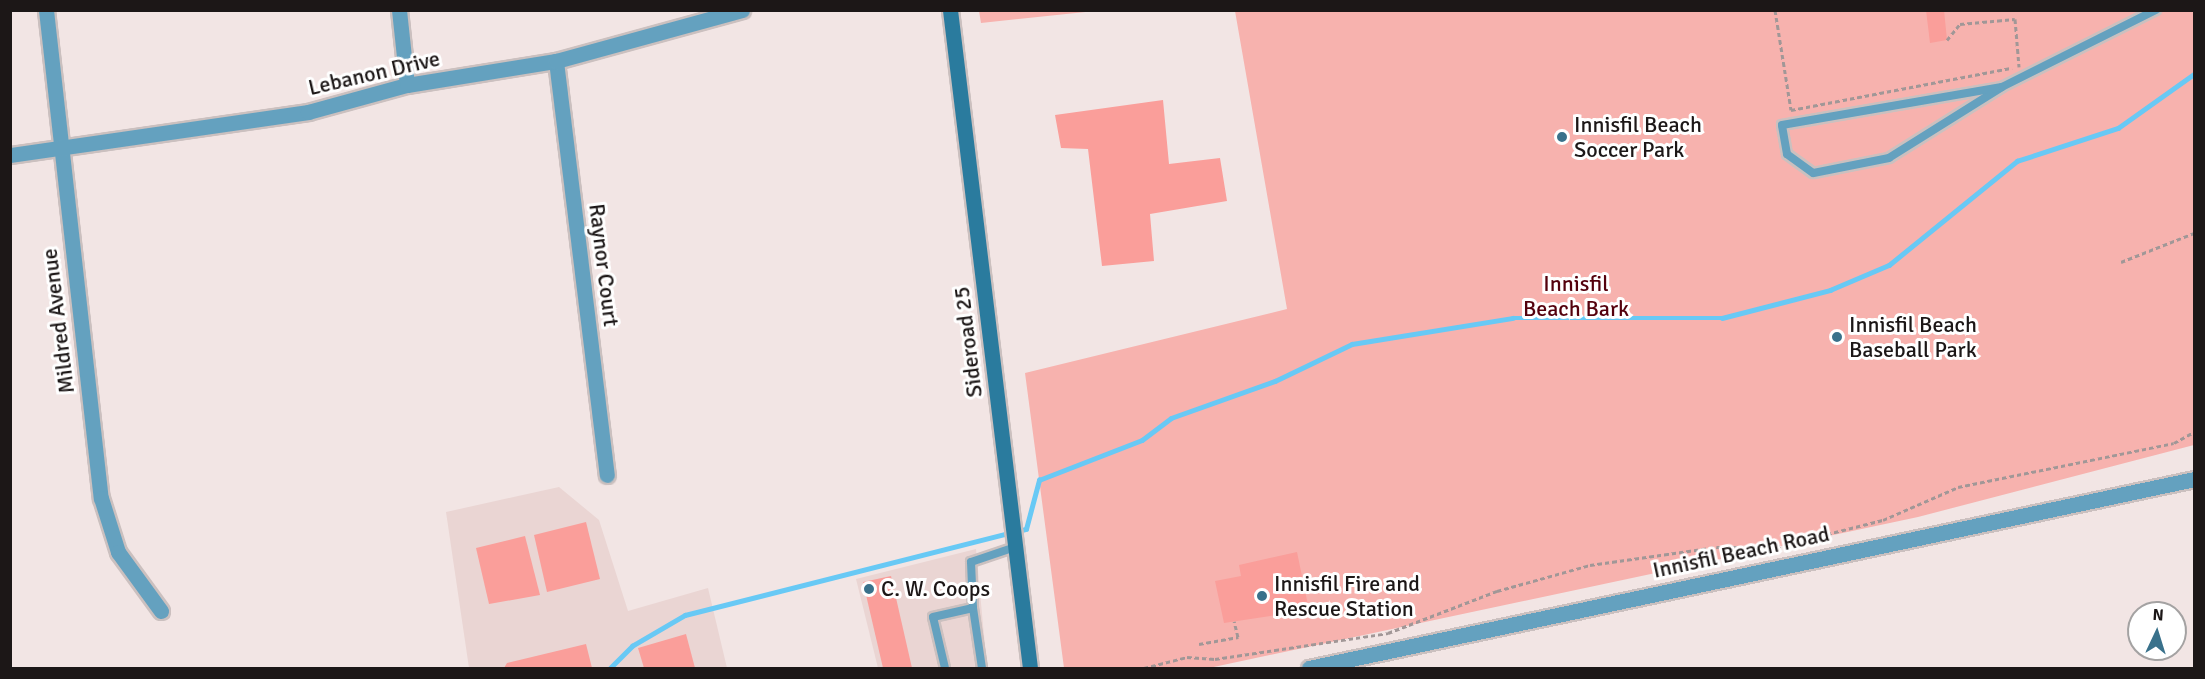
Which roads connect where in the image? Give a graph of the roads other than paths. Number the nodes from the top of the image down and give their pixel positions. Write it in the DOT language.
graph roads {
  1 [pos="46,10"];
  2 [pos="399,10"];
  3 [pos="742,10"];
  4 [pos="950,10"];
  5 [pos="2156,10"];
  6 [pos="556,61"];
  7 [pos="407,86"];
  8 [pos="2002,87"];
  9 [pos="61,147"];
  10 [pos="10,155"];
  11 [pos="607,475"];
  12 [pos="2191,478"];
  13 [pos="1015,547"];
  14 [pos="973,608"];
  15 [pos="161,611"];
  16 [pos="1348,664"];
  17 [pos="945,669"];
  18 [pos="982,669"];
  19 [pos="1030,669"];
  20 [pos="1309,669"];
  1 -- 9 [label="street, Mildred Avenue"];
  2 -- 7 [label="street"];
  3 -- 6 [label="street, Lebanon Drive"];
  4 -- 13 [label="main road, Sideroad 25"];
  5 -- 8 [label="lane"];
  6 -- 7 [label="street, Lebanon Drive"];
  6 -- 11 [label="street, Raynor Court"];
  7 -- 9 [label="street, Lebanon Drive"];
  8 -- 8 [label="lane"];
  9 -- 10 [label="street, Lebanon Drive"];
  9 -- 15 [label="street, Mildred Avenue"];
  12 -- 16 [label="street, Innisfil Beach Road"];
  13 -- 14 [label="lane"];
  13 -- 19 [label="main road, Sideroad 25"];
  14 -- 17 [label="lane"];
  14 -- 18 [label="lane"];
  16 -- 20 [label="street, Innisfil Beach Road"];
}
